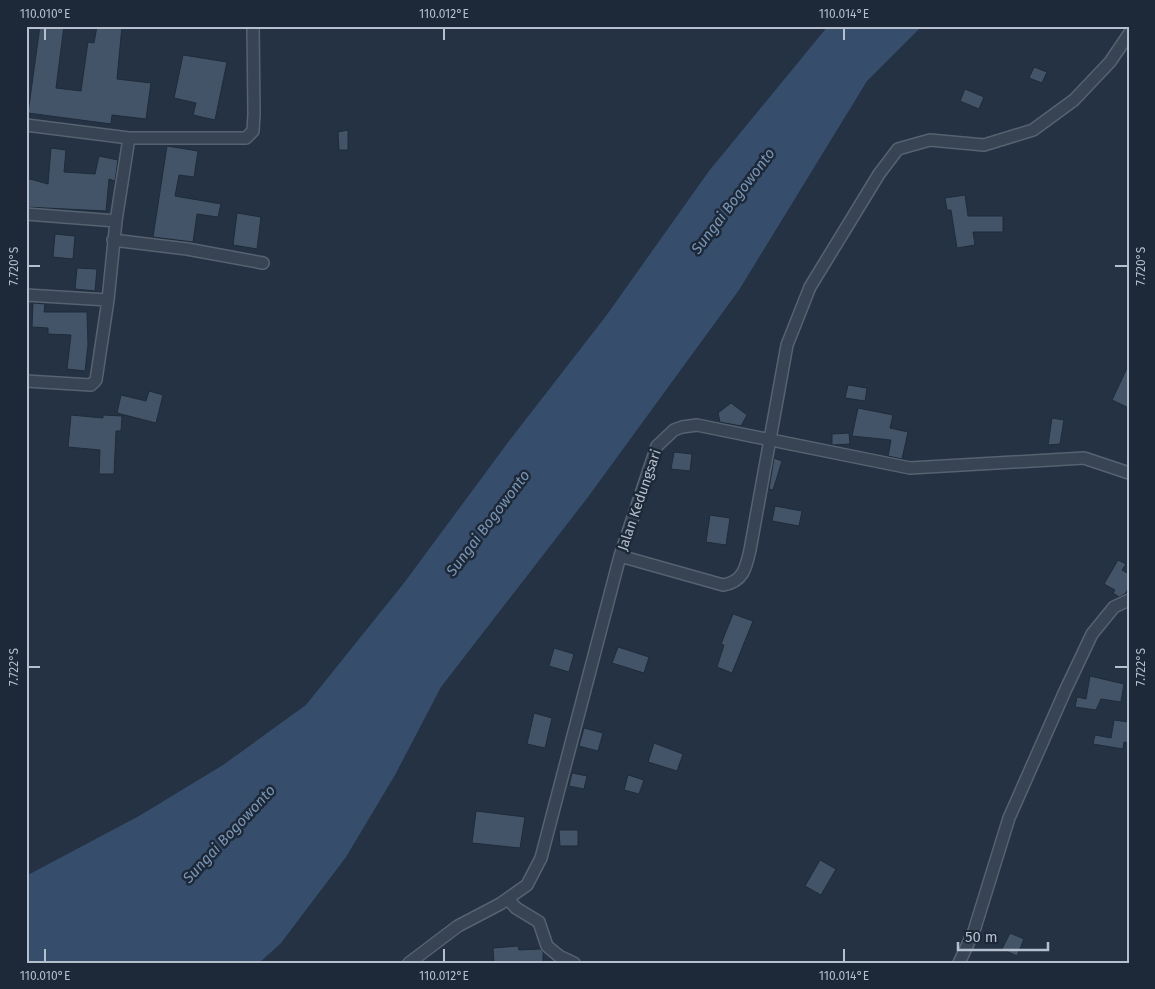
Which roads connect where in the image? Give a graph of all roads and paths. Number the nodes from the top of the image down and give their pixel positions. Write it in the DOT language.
graph roads {
  1 [pos="254,26"];
  2 [pos="1129,34"];
  3 [pos="26,124"];
  4 [pos="128,138"];
  5 [pos="26,214"];
  6 [pos="116,221"];
  7 [pos="113,240"];
  8 [pos="263,264"];
  9 [pos="26,295"];
  10 [pos="108,300"];
  11 [pos="26,380"];
  12 [pos="769,440"];
  13 [pos="1129,474"];
  14 [pos="620,556"];
  15 [pos="1129,600"];
  16 [pos="508,899"];
  17 [pos="409,963"];
  18 [pos="574,963"];
  19 [pos="959,963"];
  1 -- 4 [label="street"];
  2 -- 12 [label="street"];
  3 -- 4 [label="street"];
  4 -- 6 [label="street"];
  5 -- 6 [label="street"];
  6 -- 7 [label="street"];
  7 -- 8 [label="street"];
  7 -- 10 [label="street"];
  9 -- 10 [label="street"];
  10 -- 11 [label="street"];
  12 -- 13 [label="street, Jalan Kedungsari"];
  12 -- 14 [label="street, Jalan Kedungsari"];
  12 -- 14 [label="street"];
  14 -- 16 [label="street, Jalan Kedungsari"];
  15 -- 19 [label="street"];
  16 -- 17 [label="street, Jalan Kedungsari"];
  16 -- 18 [label="street"];
}
